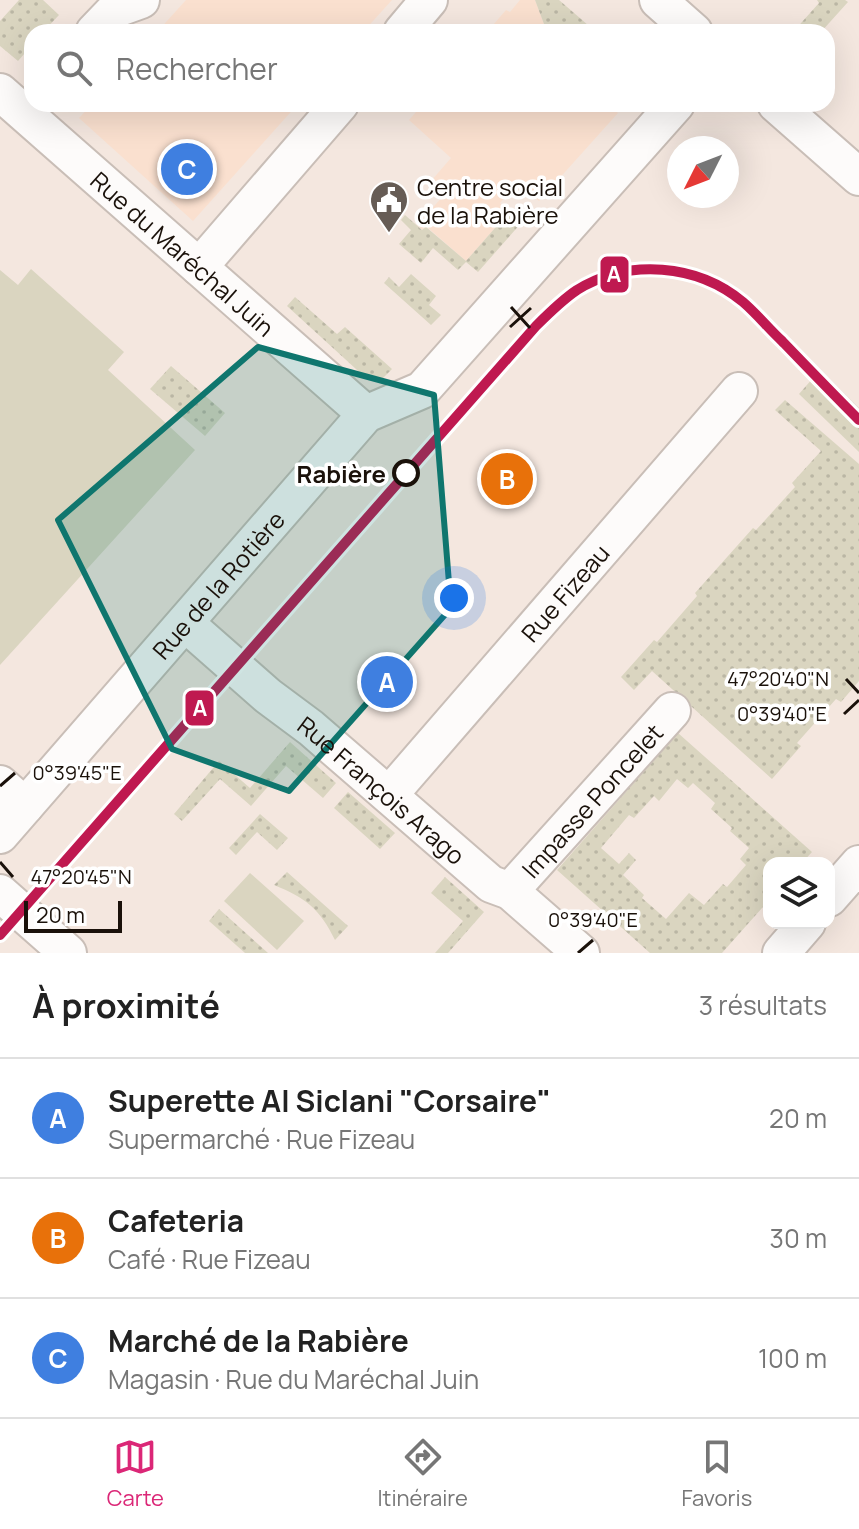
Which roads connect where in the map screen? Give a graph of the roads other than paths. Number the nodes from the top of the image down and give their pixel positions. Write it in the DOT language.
graph roads {
  1 [pos="429,0"];
  2 [pos="658,0"];
  3 [pos="409,24"];
  4 [pos="685,24"];
  5 [pos="24,112"];
  6 [pos="333,112"];
  7 [pos="669,112"];
  8 [pos="786,112"];
  9 [pos="857,171"];
  10 [pos="199,267"];
  11 [pos="739,391"];
  12 [pos="366,414"];
  13 [pos="185,623"];
  14 [pos="672,711"];
  15 [pos="13,795"];
  16 [pos="389,795"];
  17 [pos="0,835"];
  18 [pos="859,864"];
  19 [pos="510,891"];
  20 [pos="835,891"];
  21 [pos="0,893"];
  22 [pos="802,929"];
  23 [pos="68,953"];
  24 [pos="581,953"];
  25 [pos="781,953"];
  1 -- 3 [label="street"];
  2 -- 4 [label="street"];
  5 -- 10 [label="street, Rue du Maréchal Juin"];
  6 -- 10 [label="street"];
  7 -- 12 [label="street, Rue de la Rotière"];
  8 -- 9 [label="street"];
  10 -- 12 [label="street, Rue du Maréchal Juin"];
  11 -- 16 [label="street, Rue Fizeau"];
  12 -- 13 [label="street, Rue de la Rotière"];
  13 -- 15 [label="street, Rue de la Rotière"];
  13 -- 16 [label="street, Rue François Arago"];
  14 -- 19 [label="street, Impasse Poncelet"];
  15 -- 17 [label="street, Rue de la Rotière"];
  16 -- 19 [label="street, Rue François Arago"];
  18 -- 20 [label="street"];
  19 -- 24 [label="street, Rue François Arago"];
  21 -- 23 [label="street"];
  22 -- 25 [label="street"];
}
